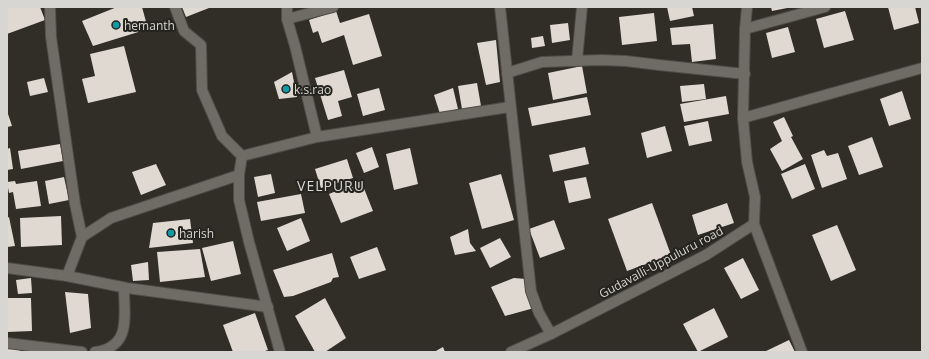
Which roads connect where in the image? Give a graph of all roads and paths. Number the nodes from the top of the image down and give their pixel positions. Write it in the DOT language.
graph roads {
  1 [pos="50,7"];
  2 [pos="175,7"];
  3 [pos="287,7"];
  4 [pos="333,7"];
  5 [pos="500,7"];
  6 [pos="582,7"];
  7 [pos="747,7"];
  8 [pos="825,7"];
  9 [pos="287,19"];
  10 [pos="745,29"];
  11 [pos="577,60"];
  12 [pos="922,68"];
  13 [pos="508,73"];
  14 [pos="745,74"];
  15 [pos="510,107"];
  16 [pos="743,118"];
  17 [pos="317,137"];
  18 [pos="242,156"];
  19 [pos="239,175"];
  20 [pos="754,224"];
  21 [pos="82,237"];
  22 [pos="7,268"];
  23 [pos="67,276"];
  24 [pos="124,288"];
  25 [pos="268,307"];
  26 [pos="551,334"];
  27 [pos="7,343"];
  28 [pos="82,352"];
  29 [pos="95,352"];
  30 [pos="280,352"];
  31 [pos="511,352"];
  32 [pos="802,352"];
  1 -- 21 [label="street"];
  2 -- 18 [label="street"];
  3 -- 9 [label="street"];
  4 -- 9 [label="street"];
  5 -- 13 [label="street"];
  6 -- 11 [label="street"];
  7 -- 10 [label="street"];
  8 -- 10 [label="street"];
  9 -- 17 [label="street"];
  10 -- 14 [label="street"];
  11 -- 13 [label="street"];
  11 -- 14 [label="street"];
  12 -- 16 [label="street"];
  13 -- 15 [label="street"];
  14 -- 16 [label="street"];
  15 -- 17 [label="street"];
  15 -- 26 [label="street"];
  16 -- 20 [label="street"];
  17 -- 18 [label="street"];
  18 -- 19 [label="street"];
  19 -- 21 [label="street"];
  19 -- 25 [label="street"];
  20 -- 26 [label="street, Gudavalli-Uppuluru road"];
  20 -- 32 [label="street"];
  21 -- 23 [label="street"];
  22 -- 23 [label="street"];
  23 -- 24 [label="street"];
  24 -- 25 [label="street"];
  24 -- 29 [label="street"];
  25 -- 30 [label="street"];
  26 -- 31 [label="street, Gudavalli-Uppuluru road"];
  27 -- 28 [label="street"];
}
